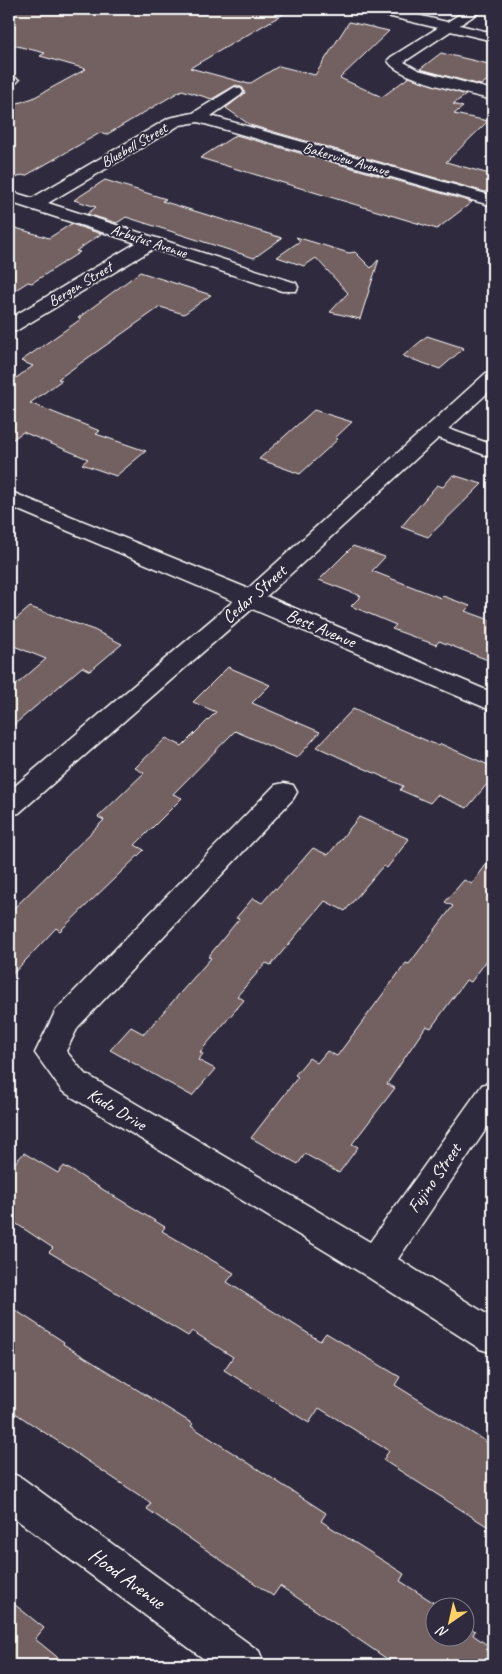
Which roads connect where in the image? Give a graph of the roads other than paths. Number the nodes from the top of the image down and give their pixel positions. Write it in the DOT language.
graph roads {
  1 [pos="375,9"];
  2 [pos="477,9"];
  3 [pos="449,27"];
  4 [pos="493,38"];
  5 [pos="235,92"];
  6 [pos="493,95"];
  7 [pos="198,117"];
  8 [pos="9,196"];
  9 [pos="493,202"];
  10 [pos="34,204"];
  11 [pos="151,242"];
  12 [pos="289,287"];
  13 [pos="9,327"];
  14 [pos="493,377"];
  15 [pos="435,430"];
  16 [pos="493,452"];
  17 [pos="9,498"];
  18 [pos="250,598"];
  19 [pos="493,703"];
  20 [pos="284,792"];
  21 [pos="9,806"];
  22 [pos="493,1094"];
  23 [pos="375,1263"];
  24 [pos="493,1338"];
  25 [pos="9,1491"];
  26 [pos="245,1665"];
  1 -- 3 [label="street"];
  2 -- 3 [label="street"];
  3 -- 4 [label="street"];
  3 -- 6 [label="street"];
  5 -- 7 [label="street, Bluebell Street"];
  7 -- 9 [label="street, Bakerview Avenue"];
  7 -- 10 [label="street, Bluebell Street"];
  8 -- 10 [label="street, Arbutus Avenue"];
  10 -- 11 [label="street, Arbutus Avenue"];
  11 -- 12 [label="street, Arbutus Avenue"];
  11 -- 13 [label="street, Bergen Street"];
  14 -- 15 [label="street, Cedar Street"];
  15 -- 16 [label="street"];
  15 -- 18 [label="street, Cedar Street"];
  17 -- 18 [label="street, Best Avenue"];
  18 -- 19 [label="street, Best Avenue"];
  18 -- 21 [label="street, Cedar Street"];
  20 -- 23 [label="street, Kudo Drive"];
  22 -- 23 [label="street, Fujino Street"];
  23 -- 24 [label="street, Kudo Drive"];
  25 -- 26 [label="street, Hood Avenue"];
}
